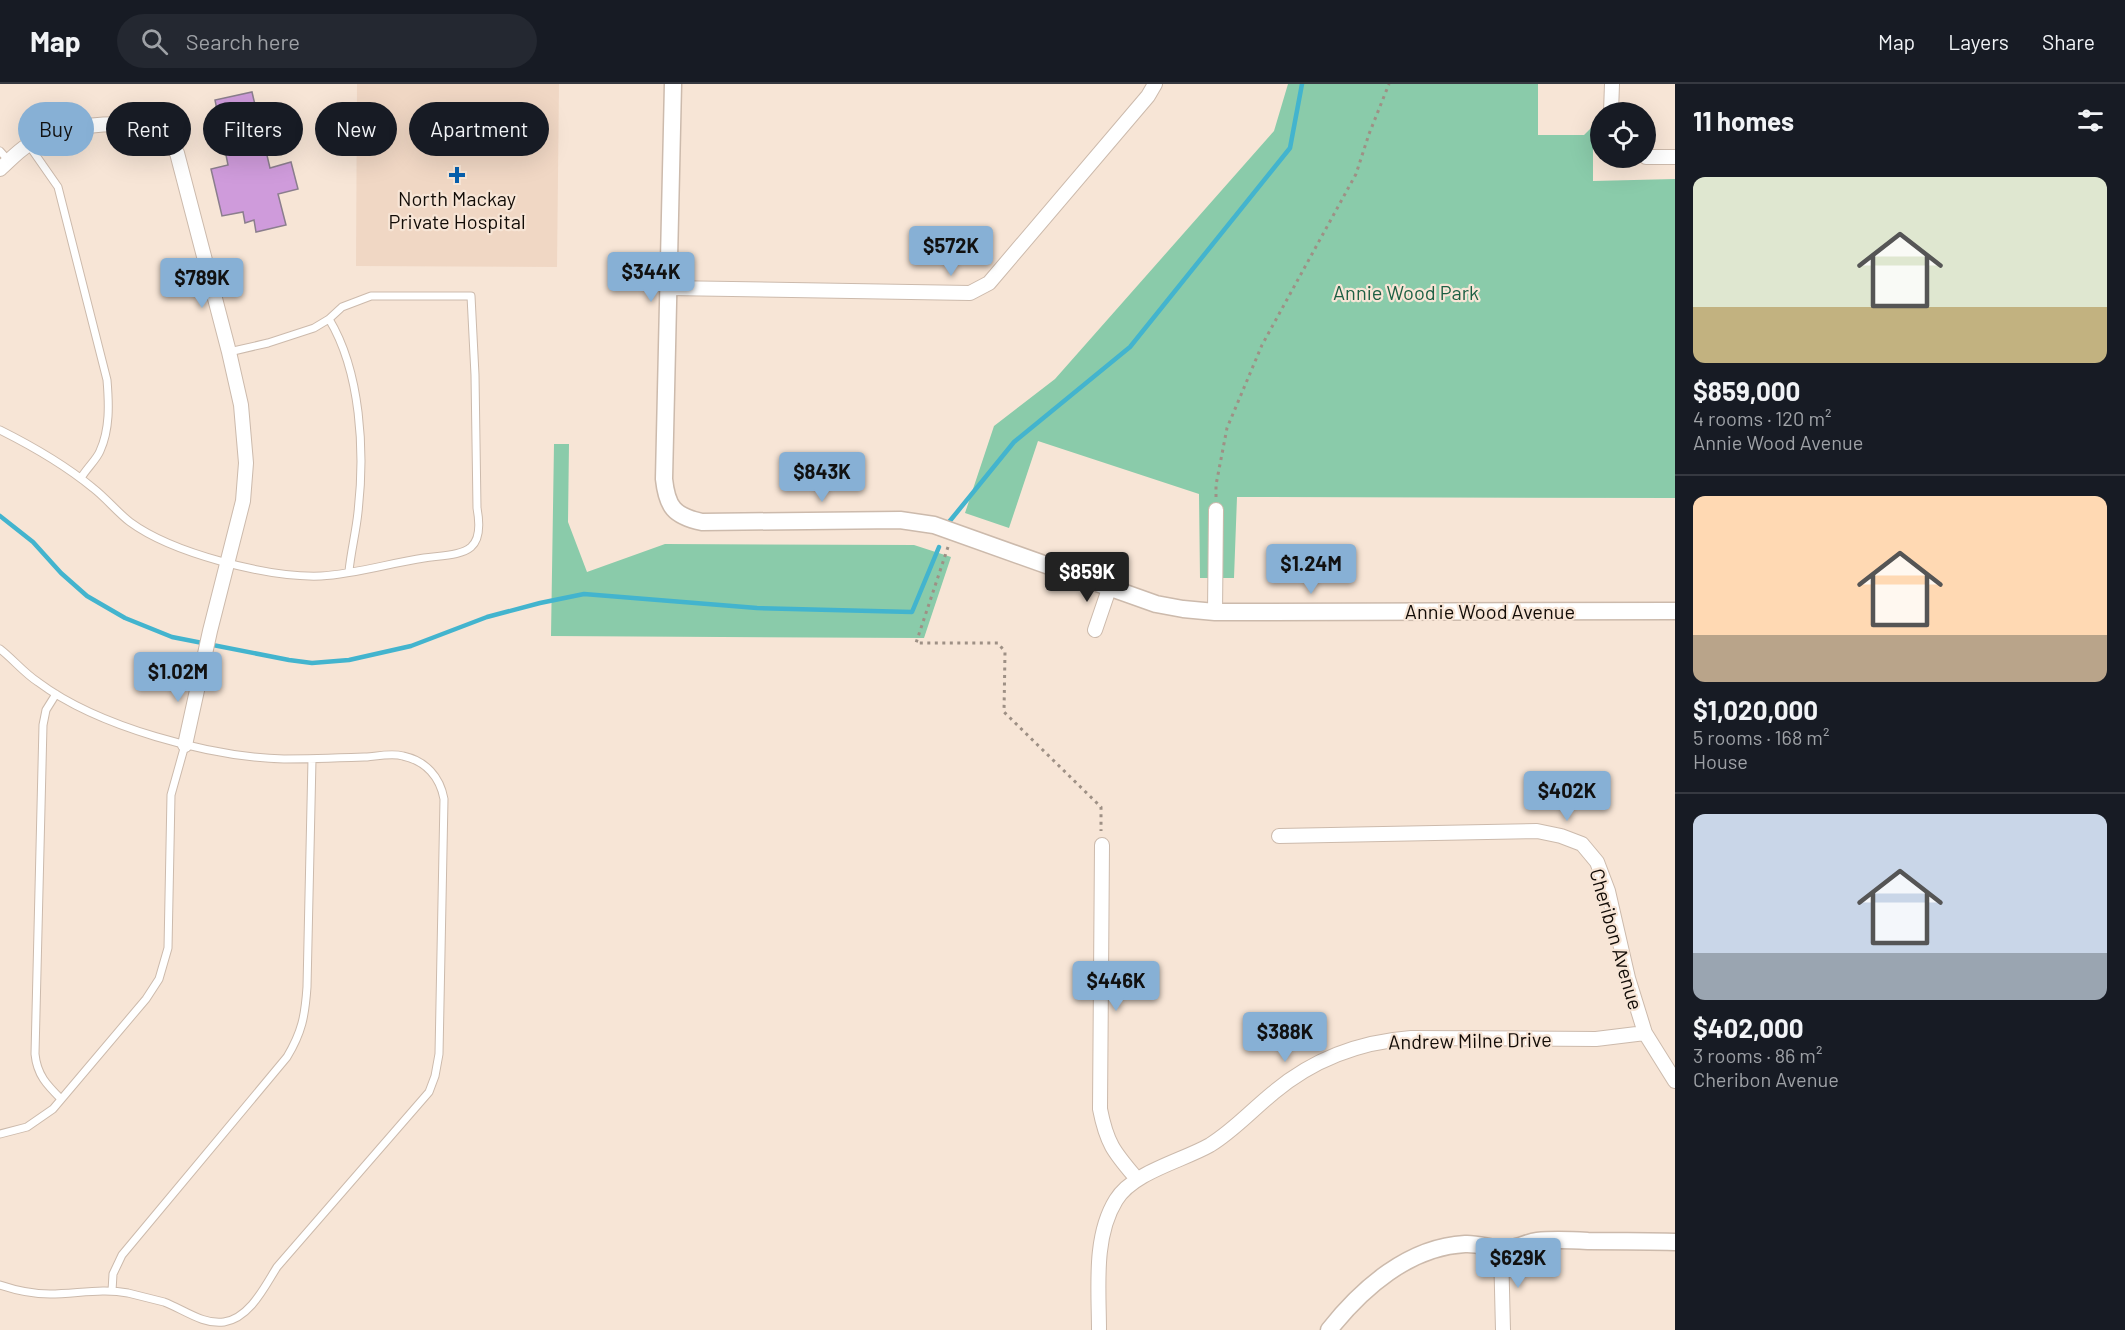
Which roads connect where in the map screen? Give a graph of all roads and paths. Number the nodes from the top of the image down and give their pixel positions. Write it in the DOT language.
graph roads {
  1 [pos="673,84"];
  2 [pos="1155,84"];
  3 [pos="1389,84"];
  4 [pos="1612,84"];
  5 [pos="1611,102"];
  6 [pos="94,125"];
  7 [pos="18,150"];
  8 [pos="36,156"];
  9 [pos="1656,157"];
  10 [pos="1675,157"];
  11 [pos="3,160"];
  12 [pos="669,288"];
  13 [pos="329,319"];
  14 [pos="229,352"];
  15 [pos="0,430"];
  16 [pos="81,478"];
  17 [pos="1216,510"];
  18 [pos="954,532"];
  19 [pos="227,562"];
  20 [pos="349,571"];
  21 [pos="1110,586"];
  22 [pos="1675,611"];
  23 [pos="1215,612"];
  24 [pos="1095,630"];
  25 [pos="0,649"];
  26 [pos="56,694"];
  27 [pos="185,746"];
  28 [pos="312,759"];
  29 [pos="1279,836"];
  30 [pos="1102,845"];
  31 [pos="1645,1034"];
  32 [pos="1675,1081"];
  33 [pos="61,1099"];
  34 [pos="0,1134"];
  35 [pos="1137,1179"];
  36 [pos="1675,1242"];
  37 [pos="1501,1249"];
  38 [pos="0,1285"];
  39 [pos="112,1291"];
  40 [pos="1099,1330"];
  41 [pos="1329,1330"];
  42 [pos="1503,1330"];
  1 -- 12 [label="street"];
  2 -- 12 [label="street"];
  3 -- 17 [label="path"];
  4 -- 5 [label="street"];
  6 -- 14 [label="street"];
  7 -- 11 [label="street"];
  8 -- 16 [label="lane"];
  9 -- 10 [label="street"];
  12 -- 18 [label="street, Annie Wood Avenue"];
  13 -- 14 [label="lane"];
  13 -- 20 [label="lane"];
  13 -- 20 [label="lane"];
  14 -- 19 [label="street"];
  15 -- 16 [label="lane"];
  16 -- 19 [label="lane"];
  17 -- 23 [label="street"];
  18 -- 21 [label="street, Annie Wood Avenue"];
  18 -- 30 [label="path"];
  19 -- 20 [label="lane"];
  19 -- 27 [label="street"];
  21 -- 23 [label="street, Annie Wood Avenue"];
  21 -- 24 [label="street"];
  22 -- 23 [label="street, Annie Wood Avenue"];
  25 -- 26 [label="lane"];
  26 -- 27 [label="lane"];
  26 -- 33 [label="lane"];
  27 -- 28 [label="lane"];
  27 -- 33 [label="lane"];
  28 -- 39 [label="lane"];
  28 -- 39 [label="lane"];
  29 -- 31 [label="street, Cheribon Avenue"];
  30 -- 35 [label="street"];
  31 -- 32 [label="street, Cheribon Avenue"];
  31 -- 35 [label="street, Andrew Milne Drive"];
  33 -- 34 [label="lane"];
  35 -- 40 [label="street, Andrew Milne Drive"];
  36 -- 37 [label="street"];
  37 -- 41 [label="street"];
  37 -- 42 [label="street"];
  38 -- 39 [label="lane"];
}
